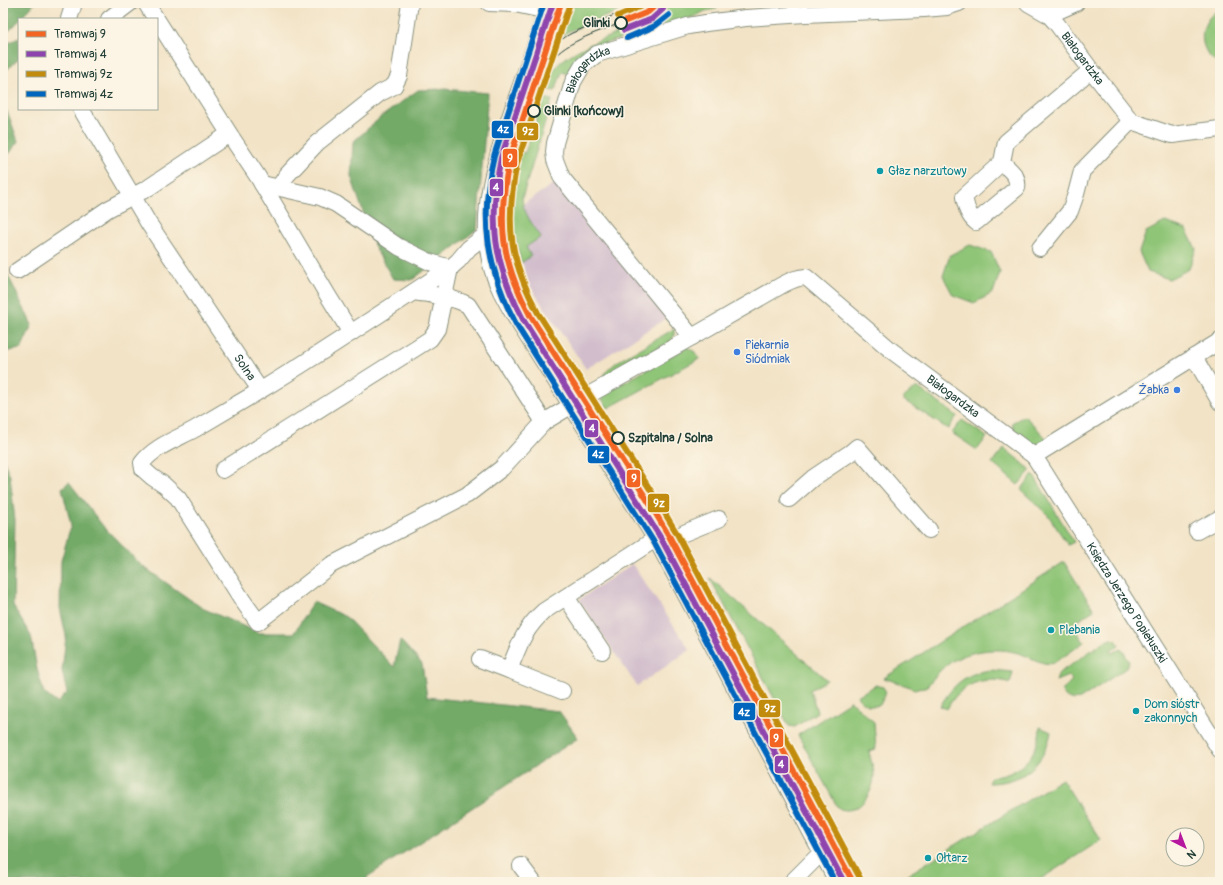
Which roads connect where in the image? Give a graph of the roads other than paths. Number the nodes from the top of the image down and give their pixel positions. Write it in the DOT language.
graph roads {
  1 [pos="74,3"];
  2 [pos="130,3"];
  3 [pos="146,3"];
  4 [pos="410,3"];
  5 [pos="489,3"];
  6 [pos="959,3"];
  7 [pos="1028,3"];
  8 [pos="1076,3"];
  9 [pos="924,6"];
  10 [pos="549,7"];
  11 [pos="1049,15"];
  12 [pos="69,18"];
  13 [pos="110,18"];
  14 [pos="156,18"];
  15 [pos="158,22"];
  16 [pos="1091,70"];
  17 [pos="82,110"];
  18 [pos="1131,121"];
  19 [pos="1220,129"];
  20 [pos="229,134"];
  21 [pos="1002,162"];
  22 [pos="262,184"];
  23 [pos="279,187"];
  24 [pos="132,195"];
  25 [pos="488,233"];
  26 [pos="1040,248"];
  27 [pos="450,268"];
  28 [pos="16,271"];
  29 [pos="414,292"];
  30 [pos="444,297"];
  31 [pos="351,332"];
  32 [pos="692,338"];
  33 [pos="1220,341"];
  34 [pos="1194,357"];
  35 [pos="260,390"];
  36 [pos="1220,402"];
  37 [pos="572,405"];
  38 [pos="544,422"];
  39 [pos="1034,456"];
  40 [pos="223,470"];
  41 [pos="789,499"];
  42 [pos="719,518"];
  43 [pos="1220,518"];
  44 [pos="929,530"];
  45 [pos="684,532"];
  46 [pos="1197,532"];
  47 [pos="657,538"];
  48 [pos="566,597"];
  49 [pos="602,651"];
  50 [pos="480,659"];
  51 [pos="509,670"];
  52 [pos="562,691"];
  53 [pos="1220,750"];
  54 [pos="823,852"];
  55 [pos="522,866"];
  56 [pos="533,882"];
  57 [pos="792,882"];
  58 [pos="839,882"];
  1 -- 12 [label="street"];
  2 -- 13 [label="street"];
  3 -- 14 [label="street"];
  4 -- 23 [label="street"];
  5 -- 10 [label="street"];
  6 -- 9 [label="street, Białogardzka"];
  7 -- 11 [label="street, Białogardzka"];
  8 -- 11 [label="street"];
  9 -- 32 [label="street, Białogardzka"];
  10 -- 25 [label="street"];
  11 -- 16 [label="street, Białogardzka"];
  15 -- 20 [label="street"];
  16 -- 18 [label="street, Białogardzka"];
  16 -- 21 [label="street"];
  17 -- 24 [label="street, Solna"];
  18 -- 19 [label="street"];
  18 -- 26 [label="street"];
  20 -- 22 [label="street"];
  20 -- 24 [label="street"];
  22 -- 23 [label="street"];
  22 -- 31 [label="street"];
  23 -- 27 [label="street"];
  24 -- 28 [label="street"];
  24 -- 35 [label="street, Solna"];
  25 -- 27 [label="street, Solna"];
  25 -- 37 [label="street"];
  27 -- 29 [label="street, Solna"];
  27 -- 30 [label="street"];
  29 -- 30 [label="street"];
  29 -- 31 [label="street, Solna"];
  30 -- 38 [label="street"];
  30 -- 40 [label="street"];
  31 -- 35 [label="street, Solna"];
  32 -- 37 [label="street, Białogardzka"];
  32 -- 39 [label="street, Białogardzka"];
  33 -- 34 [label="street"];
  34 -- 36 [label="street"];
  34 -- 39 [label="street"];
  35 -- 38 [label="street, Białogardzka"];
  37 -- 38 [label="street, Białogardzka"];
  37 -- 47 [label="street"];
  39 -- 53 [label="street, Księdza Jerzego Popiełuszki"];
  41 -- 44 [label="street"];
  42 -- 45 [label="street"];
  43 -- 46 [label="street"];
  47 -- 48 [label="street"];
  47 -- 54 [label="street"];
  48 -- 49 [label="street"];
  48 -- 51 [label="street"];
  50 -- 51 [label="street"];
  51 -- 52 [label="street"];
  54 -- 57 [label="street"];
  54 -- 58 [label="street"];
  55 -- 56 [label="street"];
}
